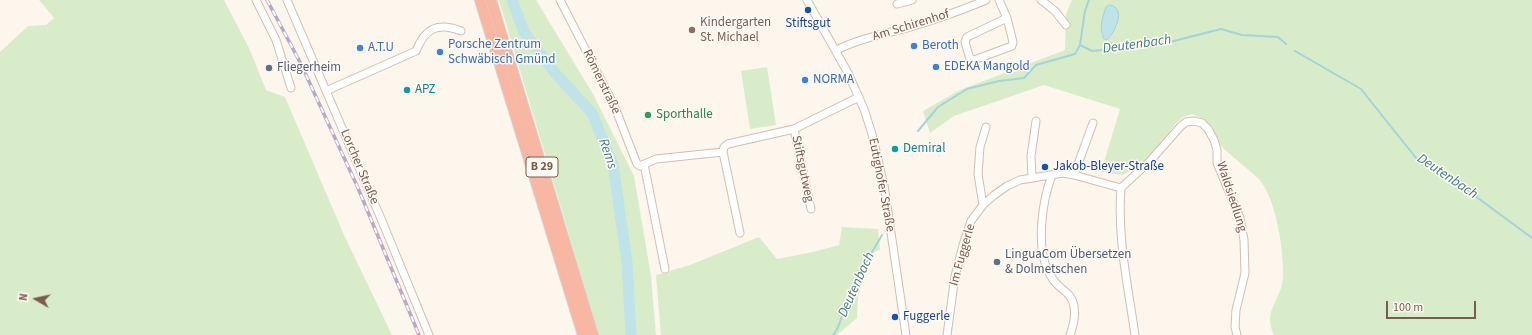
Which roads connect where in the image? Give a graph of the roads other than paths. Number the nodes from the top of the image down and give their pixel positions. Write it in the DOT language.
graph roads {
  1 [pos="256,0"];
  2 [pos="286,0"];
  3 [pos="480,0"];
  4 [pos="491,0"];
  5 [pos="560,0"];
  6 [pos="807,0"];
  7 [pos="912,0"];
  8 [pos="985,0"];
  9 [pos="1000,0"];
  10 [pos="1041,0"];
  11 [pos="897,4"];
  12 [pos="1007,18"];
  13 [pos="1066,25"];
  14 [pos="460,31"];
  15 [pos="836,50"];
  16 [pos="291,88"];
  17 [pos="326,90"];
  18 [pos="859,97"];
  19 [pos="1036,122"];
  20 [pos="1093,123"];
  21 [pos="986,127"];
  22 [pos="794,129"];
  23 [pos="722,152"];
  24 [pos="641,165"];
  25 [pos="1074,174"];
  26 [pos="1052,175"];
  27 [pos="1032,177"];
  28 [pos="1121,188"];
  29 [pos="983,205"];
  30 [pos="811,209"];
  31 [pos="740,233"];
  32 [pos="666,269"];
  33 [pos="429,335"];
  34 [pos="583,335"];
  35 [pos="593,335"];
  36 [pos="906,335"];
  37 [pos="947,335"];
  38 [pos="1070,335"];
  39 [pos="1135,335"];
  40 [pos="1237,335"];
  1 -- 16 [label="street"];
  2 -- 17 [label="street, Lorcher Straße"];
  3 -- 34 [label="highway, B 29"];
  4 -- 35 [label="highway, B 29"];
  5 -- 24 [label="street, Römerstraße"];
  6 -- 15 [label="street, Eutighofer Straße"];
  7 -- 11 [label="street, Am Schirenhof"];
  8 -- 15 [label="street, Am Schirenhof"];
  9 -- 12 [label="street"];
  10 -- 13 [label="street"];
  12 -- 12 [label="street"];
  14 -- 17 [label="street"];
  15 -- 18 [label="street, Eutighofer Straße"];
  17 -- 33 [label="street, Lorcher Straße"];
  18 -- 22 [label="street, Stiftsgutweg"];
  18 -- 36 [label="street, Eutighofer Straße"];
  19 -- 27 [label="street"];
  20 -- 25 [label="street"];
  21 -- 29 [label="street"];
  22 -- 23 [label="street, Stiftsgutweg"];
  22 -- 30 [label="street, Stiftsgutweg"];
  23 -- 24 [label="street"];
  23 -- 31 [label="street"];
  24 -- 32 [label="street, Römerstraße"];
  25 -- 26 [label="street, Im Fuggerle"];
  25 -- 28 [label="street, Im Fuggerle"];
  26 -- 27 [label="street, Im Fuggerle"];
  26 -- 38 [label="street"];
  27 -- 29 [label="street, Im Fuggerle"];
  28 -- 39 [label="street"];
  28 -- 40 [label="street, Waldsiedlung"];
  29 -- 37 [label="street, Im Fuggerle"];
}
